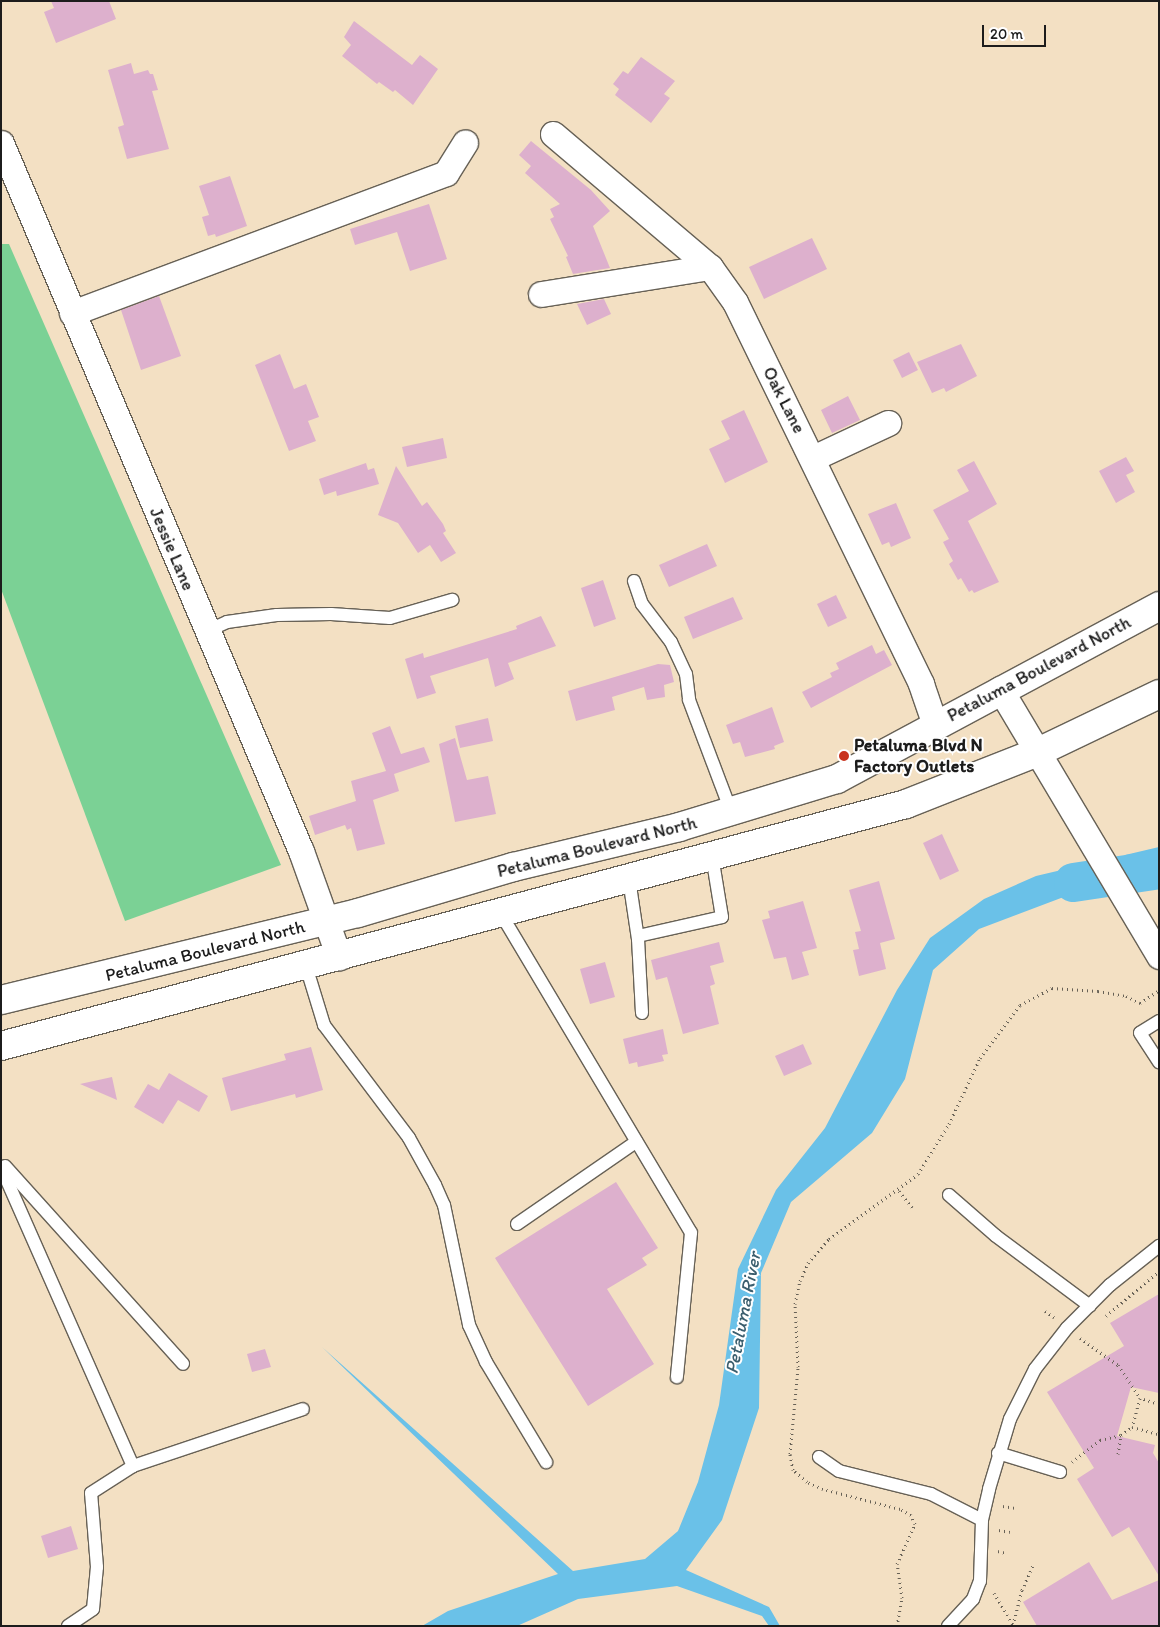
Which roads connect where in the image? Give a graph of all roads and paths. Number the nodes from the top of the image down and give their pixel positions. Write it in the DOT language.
graph roads {
  1 [pos="553,134"];
  2 [pos="465,142"];
  3 [pos="1,143"];
  4 [pos="710,267"];
  5 [pos="541,294"];
  6 [pos="72,314"];
  7 [pos="888,423"];
  8 [pos="813,458"];
  9 [pos="634,581"];
  10 [pos="452,600"];
  11 [pos="1159,606"];
  12 [pos="207,631"];
  13 [pos="1000,689"];
  14 [pos="1159,694"];
  15 [pos="935,724"];
  16 [pos="1038,752"];
  17 [pos="731,811"];
  18 [pos="712,856"];
  19 [pos="629,879"];
  20 [pos="501,914"];
  21 [pos="326,921"];
  22 [pos="638,936"];
  23 [pos="1159,956"];
  24 [pos="338,957"];
  25 [pos="306,966"];
  26 [pos="1159,990"];
  27 [pos="1,1000"];
  28 [pos="642,1013"];
  29 [pos="1159,1021"];
  30 [pos="1,1046"];
  31 [pos="1159,1062"];
  32 [pos="636,1142"];
  33 [pos="1,1162"];
  34 [pos="1,1167"];
  35 [pos="899,1191"];
  36 [pos="949,1194"];
  37 [pos="912,1207"];
  38 [pos="517,1224"];
  39 [pos="1159,1246"];
  40 [pos="1159,1271"];
  41 [pos="1090,1306"];
  42 [pos="1046,1310"];
  43 [pos="1055,1318"];
  44 [pos="1103,1318"];
  45 [pos="1089,1332"];
  46 [pos="1081,1338"];
  47 [pos="1076,1345"];
  48 [pos="183,1364"];
  49 [pos="677,1377"];
  50 [pos="1140,1398"];
  51 [pos="1159,1404"];
  52 [pos="303,1409"];
  53 [pos="1132,1427"];
  54 [pos="1159,1434"];
  55 [pos="1121,1436"];
  56 [pos="998,1453"];
  57 [pos="1118,1454"];
  58 [pos="819,1457"];
  59 [pos="546,1462"];
  60 [pos="133,1466"];
  61 [pos="1060,1472"];
  62 [pos="1005,1497"];
  63 [pos="1003,1506"];
  64 [pos="1015,1508"];
  65 [pos="1002,1512"];
  66 [pos="982,1520"];
  67 [pos="1001,1521"];
  68 [pos="999,1530"];
  69 [pos="1010,1532"];
  70 [pos="998,1539"];
  71 [pos="998,1545"];
  72 [pos="998,1551"];
  73 [pos="1006,1553"];
  74 [pos="998,1560"];
  75 [pos="1033,1565"];
  76 [pos="995,1588"];
  77 [pos="994,1593"];
  78 [pos="990,1600"];
  79 [pos="1013,1625"];
  80 [pos="68,1626"];
  81 [pos="897,1626"];
  82 [pos="948,1626"];
  1 -- 4 [label="street, Oak Lane"];
  2 -- 6 [label="street"];
  3 -- 6 [label="street, Jessie Lane"];
  4 -- 5 [label="street"];
  4 -- 8 [label="street, Oak Lane"];
  6 -- 12 [label="street, Jessie Lane"];
  7 -- 8 [label="street"];
  8 -- 15 [label="street, Oak Lane"];
  9 -- 17 [label="lane"];
  10 -- 12 [label="lane"];
  11 -- 13 [label="main road, Petaluma Boulevard North"];
  12 -- 21 [label="street, Jessie Lane"];
  13 -- 15 [label="main road, Petaluma Boulevard North"];
  13 -- 16 [label="street"];
  14 -- 16 [label="main road, Petaluma Boulevard North"];
  15 -- 17 [label="main road, Petaluma Boulevard North"];
  16 -- 18 [label="main road, Petaluma Boulevard North"];
  16 -- 23 [label="street"];
  17 -- 21 [label="main road, Petaluma Boulevard North"];
  18 -- 19 [label="main road, Petaluma Boulevard North"];
  18 -- 22 [label="lane"];
  19 -- 20 [label="main road, Petaluma Boulevard North"];
  19 -- 22 [label="lane"];
  20 -- 24 [label="main road, Petaluma Boulevard North"];
  20 -- 32 [label="lane"];
  21 -- 24 [label="street, Jessie Lane"];
  21 -- 27 [label="main road, Petaluma Boulevard North"];
  22 -- 28 [label="lane"];
  24 -- 25 [label="main road, Petaluma Boulevard North"];
  25 -- 30 [label="main road, Petaluma Boulevard North"];
  25 -- 59 [label="lane"];
  26 -- 35 [label="path"];
  29 -- 31 [label="lane"];
  32 -- 38 [label="lane"];
  32 -- 49 [label="lane"];
  33 -- 48 [label="lane"];
  34 -- 60 [label="lane"];
  35 -- 37 [label="path"];
  35 -- 81 [label="path"];
  36 -- 41 [label="lane"];
  39 -- 41 [label="lane"];
  40 -- 44 [label="path"];
  41 -- 56 [label="lane"];
  42 -- 43 [label="path"];
  45 -- 46 [label="path"];
  46 -- 47 [label="path"];
  46 -- 50 [label="path"];
  50 -- 51 [label="path"];
  50 -- 53 [label="path"];
  52 -- 60 [label="lane"];
  53 -- 54 [label="path"];
  53 -- 55 [label="path"];
  55 -- 57 [label="path"];
  55 -- 61 [label="path"];
  56 -- 61 [label="lane"];
  56 -- 66 [label="lane"];
  58 -- 66 [label="lane"];
  60 -- 80 [label="lane"];
  62 -- 63 [label="path"];
  63 -- 64 [label="path"];
  63 -- 65 [label="path"];
  66 -- 82 [label="lane"];
  67 -- 68 [label="path"];
  68 -- 69 [label="path"];
  68 -- 70 [label="path"];
  71 -- 72 [label="path"];
  72 -- 73 [label="path"];
  72 -- 74 [label="path"];
  75 -- 79 [label="path"];
  76 -- 77 [label="path"];
  77 -- 78 [label="path"];
  77 -- 79 [label="path"];
}
